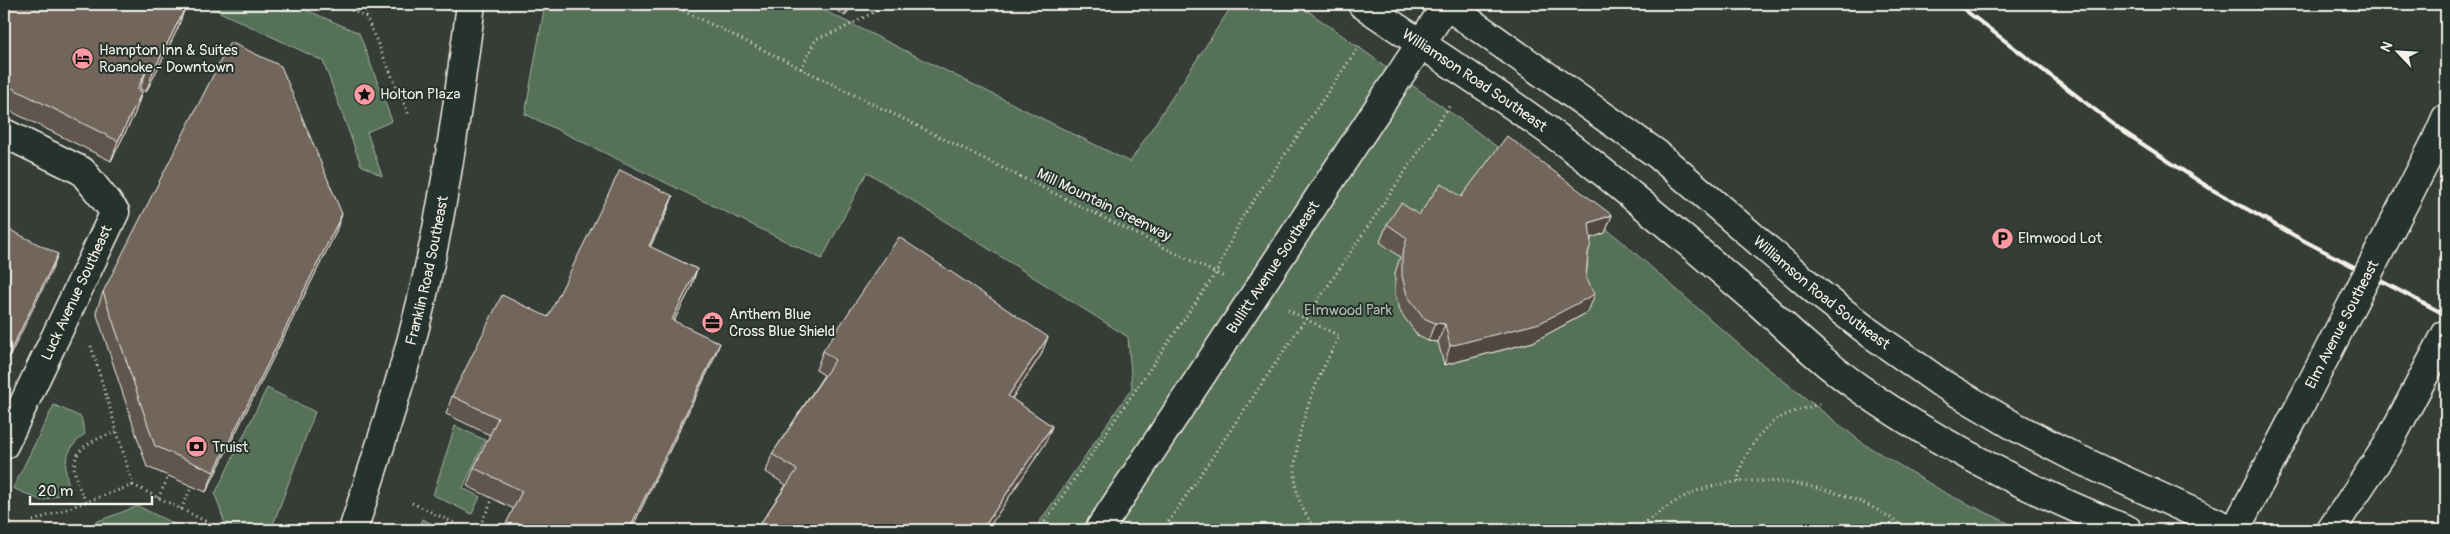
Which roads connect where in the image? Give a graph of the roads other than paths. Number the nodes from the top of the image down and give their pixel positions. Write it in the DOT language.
graph roads {
  1 [pos="471,4"];
  2 [pos="1362,4"];
  3 [pos="1446,4"];
  4 [pos="1419,44"];
  5 [pos="2446,118"];
  6 [pos="4,133"];
  7 [pos="70,134"];
  8 [pos="58,159"];
  9 [pos="2446,334"];
  10 [pos="4,445"];
  11 [pos="353,530"];
  12 [pos="1098,530"];
  13 [pos="2128,530"];
  14 [pos="2234,530"];
  15 [pos="2331,530"];
  1 -- 11 [label="main road, Franklin Road Southeast"];
  2 -- 4 [label="main road, Williamson Road Southeast"];
  3 -- 4 [label="main road, Bullitt Avenue Southeast"];
  3 -- 14 [label="main road, Williamson Road Southeast"];
  4 -- 12 [label="main road, Bullitt Avenue Southeast"];
  4 -- 13 [label="main road, Williamson Road Southeast"];
  5 -- 14 [label="main road, Elm Avenue Southeast, bridge"];
  6 -- 8 [label="main road, Luck Avenue Southeast"];
  7 -- 8 [label="main road"];
  8 -- 10 [label="main road, Luck Avenue Southeast"];
  9 -- 15 [label="main road"];
}
